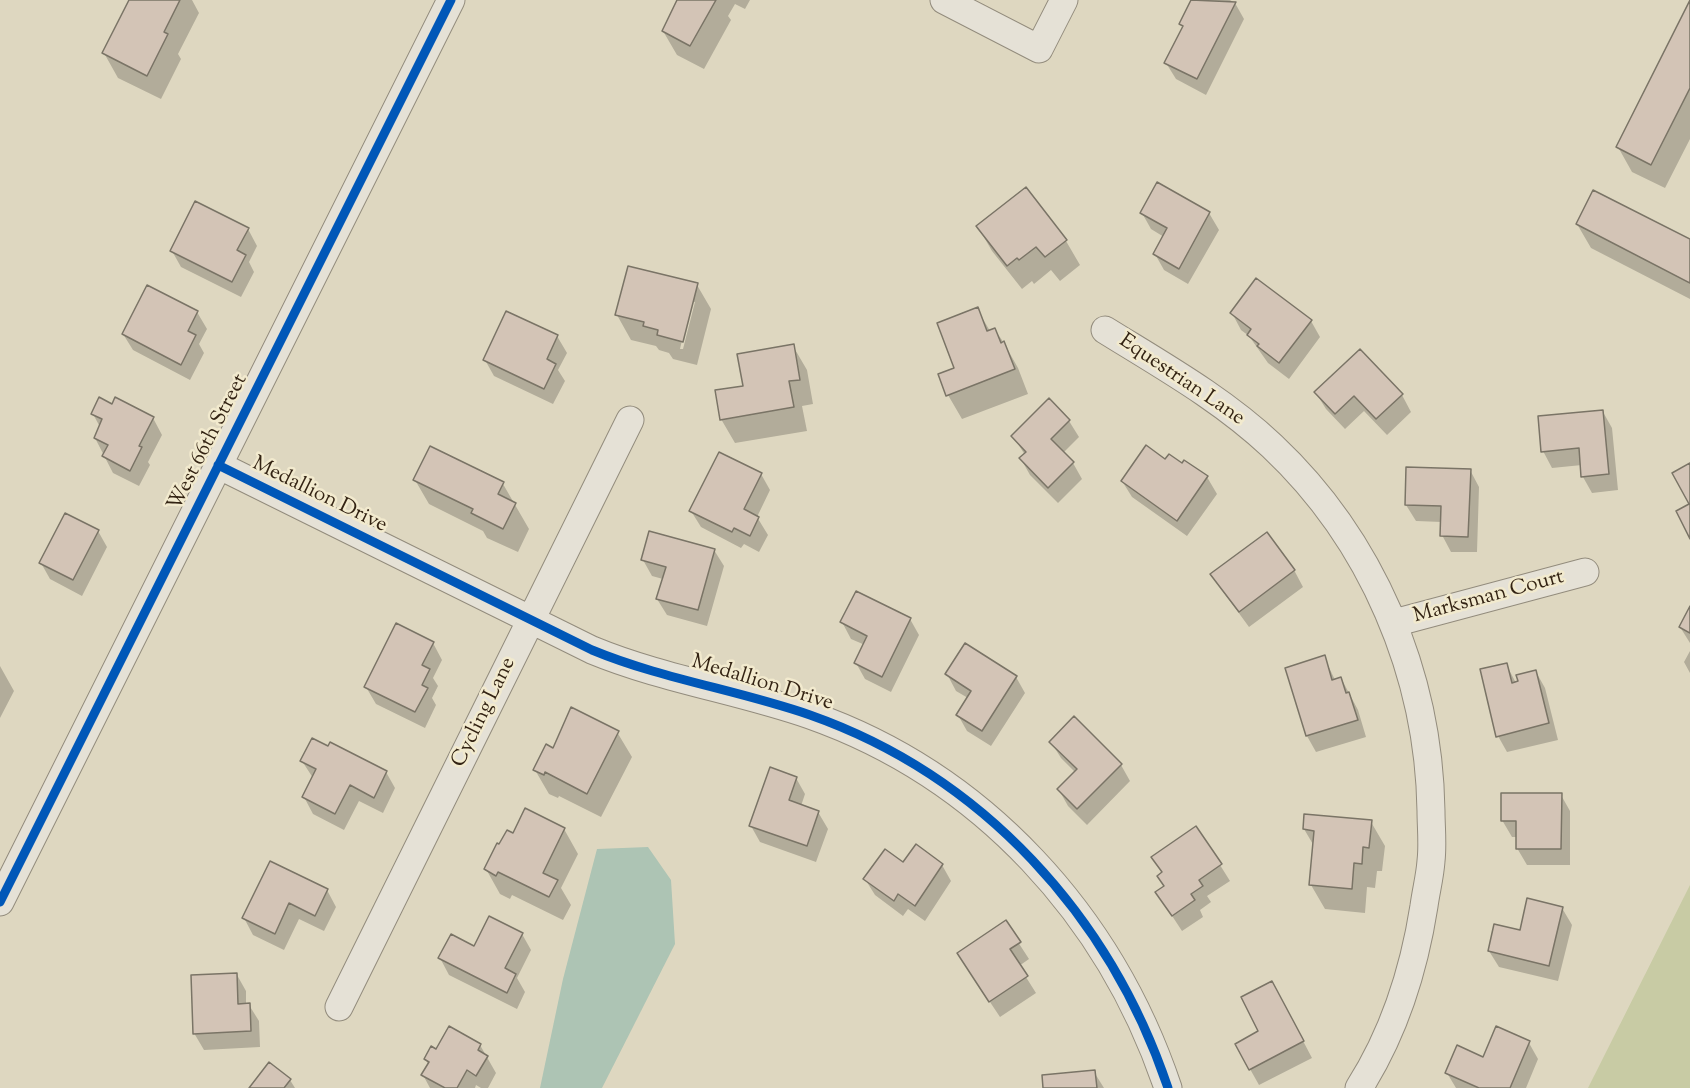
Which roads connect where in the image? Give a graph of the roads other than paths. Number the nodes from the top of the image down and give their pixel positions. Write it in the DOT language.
graph roads {
  1 [pos="451,0"];
  2 [pos="944,0"];
  3 [pos="1064,0"];
  4 [pos="1104,330"];
  5 [pos="630,420"];
  6 [pos="218,465"];
  7 [pos="1586,573"];
  8 [pos="531,620"];
  9 [pos="1394,623"];
  10 [pos="6,874"];
  11 [pos="0,902"];
  12 [pos="339,1007"];
  13 [pos="1168,1088"];
  14 [pos="1359,1088"];
  1 -- 6 [label="street, West 66th Street"];
  2 -- 3 [label="street"];
  4 -- 9 [label="street, Equestrian Lane"];
  5 -- 8 [label="street, Cycling Lane"];
  6 -- 8 [label="street, Medallion Drive"];
  6 -- 10 [label="street, West 66th Street"];
  7 -- 9 [label="street, Marksman Court"];
  8 -- 12 [label="street, Cycling Lane"];
  8 -- 13 [label="street, Medallion Drive"];
  9 -- 14 [label="street, Equestrian Lane"];
  10 -- 11 [label="street, West 66th Street"];
}
